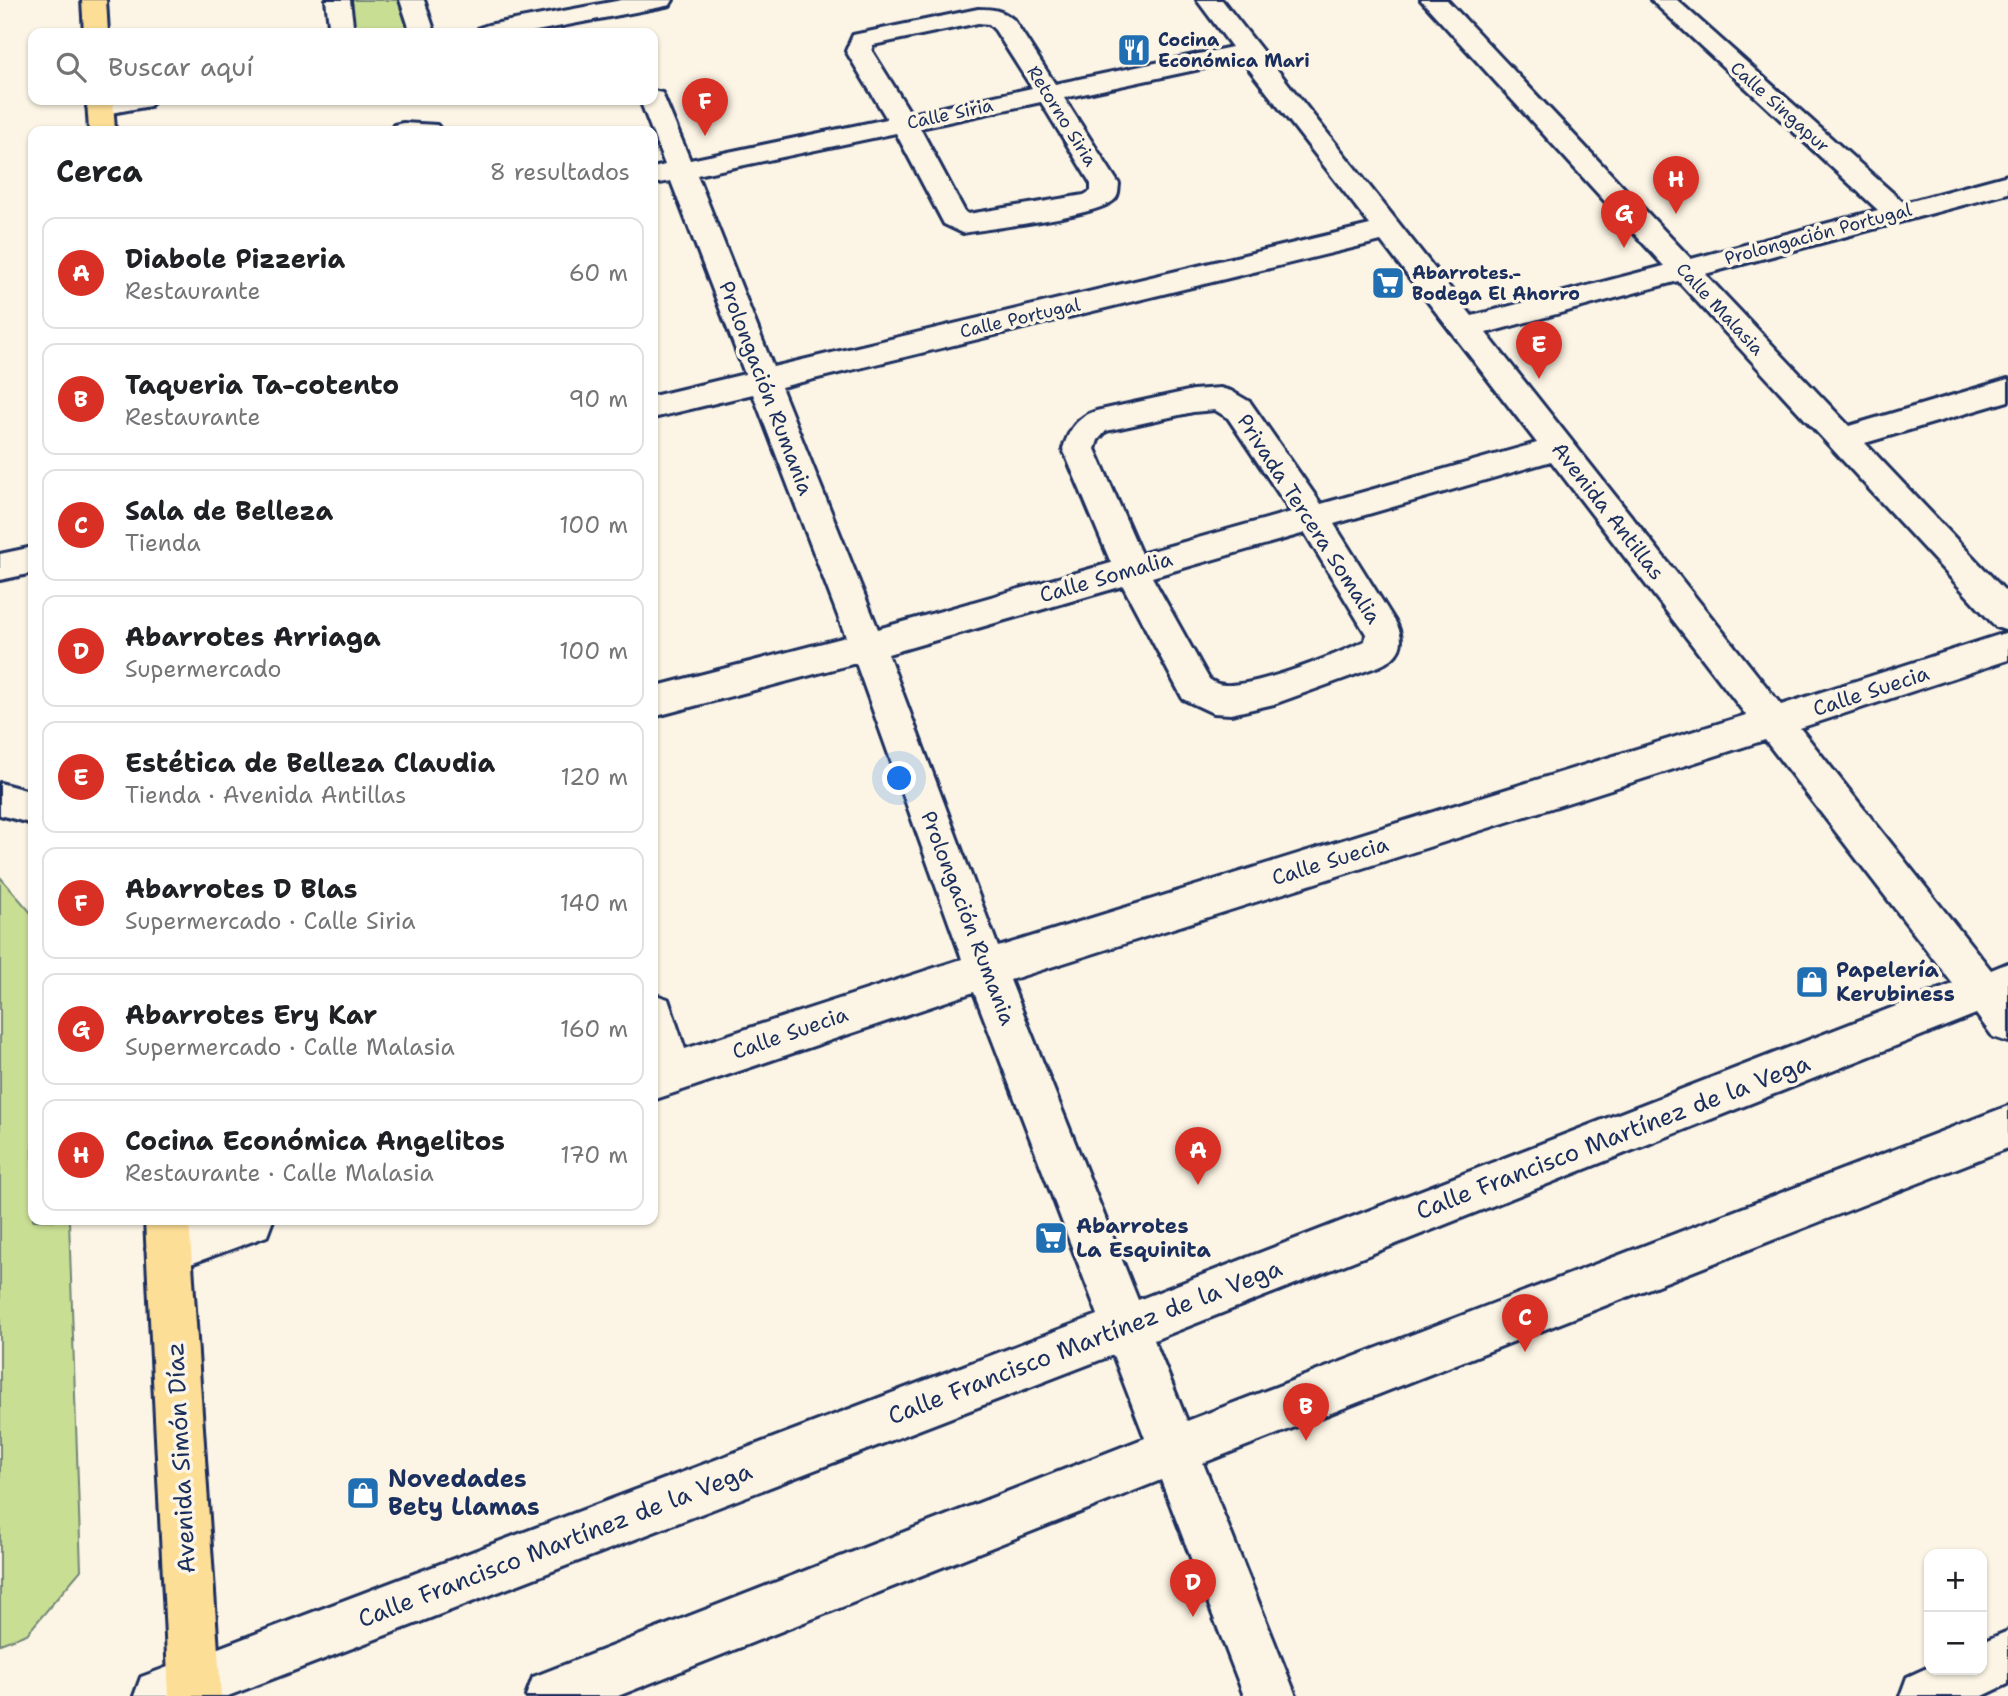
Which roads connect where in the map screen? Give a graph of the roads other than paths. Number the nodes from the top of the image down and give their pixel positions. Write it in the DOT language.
graph roads {
  1 [pos="94,0"];
  2 [pos="338,0"];
  3 [pos="412,0"];
  4 [pos="661,0"];
  5 [pos="1209,0"];
  6 [pos="1433,0"];
  7 [pos="1663,0"];
  8 [pos="616,4"];
  9 [pos="96,28"];
  10 [pos="341,28"];
  11 [pos="421,28"];
  12 [pos="510,28"];
  13 [pos="625,28"];
  14 [pos="1248,51"];
  15 [pos="1048,92"];
  16 [pos="126,105"];
  17 [pos="654,105"];
  18 [pos="101,113"];
  19 [pos="904,124"];
  20 [pos="667,173"];
  21 [pos="2008,184"];
  22 [pos="1898,213"];
  23 [pos="1388,230"];
  24 [pos="1684,269"];
  25 [pos="1465,328"];
  26 [pos="762,379"];
  27 [pos="2008,390"];
  28 [pos="658,406"];
  29 [pos="1842,439"];
  30 [pos="1558,448"];
  31 [pos="1312,517"];
  32 [pos="28,561"];
  33 [pos="0,567"];
  34 [pos="1131,570"];
  35 [pos="2008,617"];
  36 [pos="867,646"];
  37 [pos="2008,646"];
  38 [pos="658,701"];
  39 [pos="1774,723"];
  40 [pos="0,799"];
  41 [pos="28,807"];
  42 [pos="985,967"];
  43 [pos="2000,999"];
  44 [pos="658,1049"];
  45 [pos="662,1077"];
  46 [pos="2008,1127"];
  47 [pos="221,1225"];
  48 [pos="168,1234"];
  49 [pos="1127,1327"];
  50 [pos="1174,1450"];
  51 [pos="2008,1657"];
  52 [pos="183,1691"];
  53 [pos="552,1696"];
  54 [pos="1270,1696"];
  55 [pos="1926,1696"];
  1 -- 9 [label="main road"];
  2 -- 10 [label="street"];
  3 -- 11 [label="street"];
  4 -- 8 [label="street"];
  5 -- 14 [label="street, Avenida Antillas"];
  6 -- 24 [label="street, Calle Malasia"];
  7 -- 22 [label="street, Calle Singapur"];
  8 -- 12 [label="street"];
  8 -- 13 [label="street"];
  14 -- 15 [label="street, Calle Siria"];
  14 -- 23 [label="street, Avenida Antillas"];
  15 -- 19 [label="street, Calle Siria"];
  15 -- 19 [label="street, Retorno Siria"];
  15 -- 19 [label="street, Retorno Siria"];
  16 -- 18 [label="street"];
  17 -- 20 [label="street, Prolongación Rumania"];
  19 -- 20 [label="street, Calle Siria"];
  20 -- 26 [label="street, Prolongación Rumania"];
  21 -- 22 [label="street, Prolongación Portugal"];
  22 -- 24 [label="street, Prolongación Portugal"];
  23 -- 25 [label="street, Avenida Antillas"];
  23 -- 26 [label="street, Calle Portugal"];
  24 -- 25 [label="street, Prolongación Portugal"];
  24 -- 29 [label="street, Calle Malasia"];
  25 -- 30 [label="street, Avenida Antillas"];
  26 -- 28 [label="street, Calle Portugal"];
  26 -- 36 [label="street, Prolongación Rumania"];
  27 -- 29 [label="street"];
  29 -- 35 [label="street, Calle Malasia"];
  30 -- 31 [label="street, Calle Somalia"];
  30 -- 39 [label="street, Avenida Antillas"];
  31 -- 34 [label="street, Calle Somalia"];
  31 -- 34 [label="street, Privada Tercera Somalia"];
  31 -- 34 [label="street, Privada Tercera Somalia"];
  32 -- 33 [label="street"];
  34 -- 36 [label="street, Calle Somalia"];
  36 -- 38 [label="street, Calle Somalia"];
  36 -- 42 [label="street, Prolongación Rumania"];
  37 -- 39 [label="street, Calle Suecia"];
  39 -- 42 [label="street, Calle Suecia"];
  39 -- 43 [label="street, Avenida Antillas"];
  40 -- 41 [label="street"];
  42 -- 45 [label="street, Calle Suecia"];
  42 -- 49 [label="street, Prolongación Rumania"];
  43 -- 49 [label="street, Calle Francisco Martínez de la Vega"];
  44 -- 45 [label="street"];
  46 -- 50 [label="street"];
  47 -- 48 [label="street"];
  48 -- 52 [label="main road, Avenida Simón Díaz"];
  49 -- 50 [label="street, Prolongación Rumania"];
  49 -- 52 [label="street, Calle Francisco Martínez de la Vega"];
  50 -- 53 [label="street"];
  50 -- 54 [label="street, Prolongación Rumania"];
  51 -- 55 [label="street"];
}
